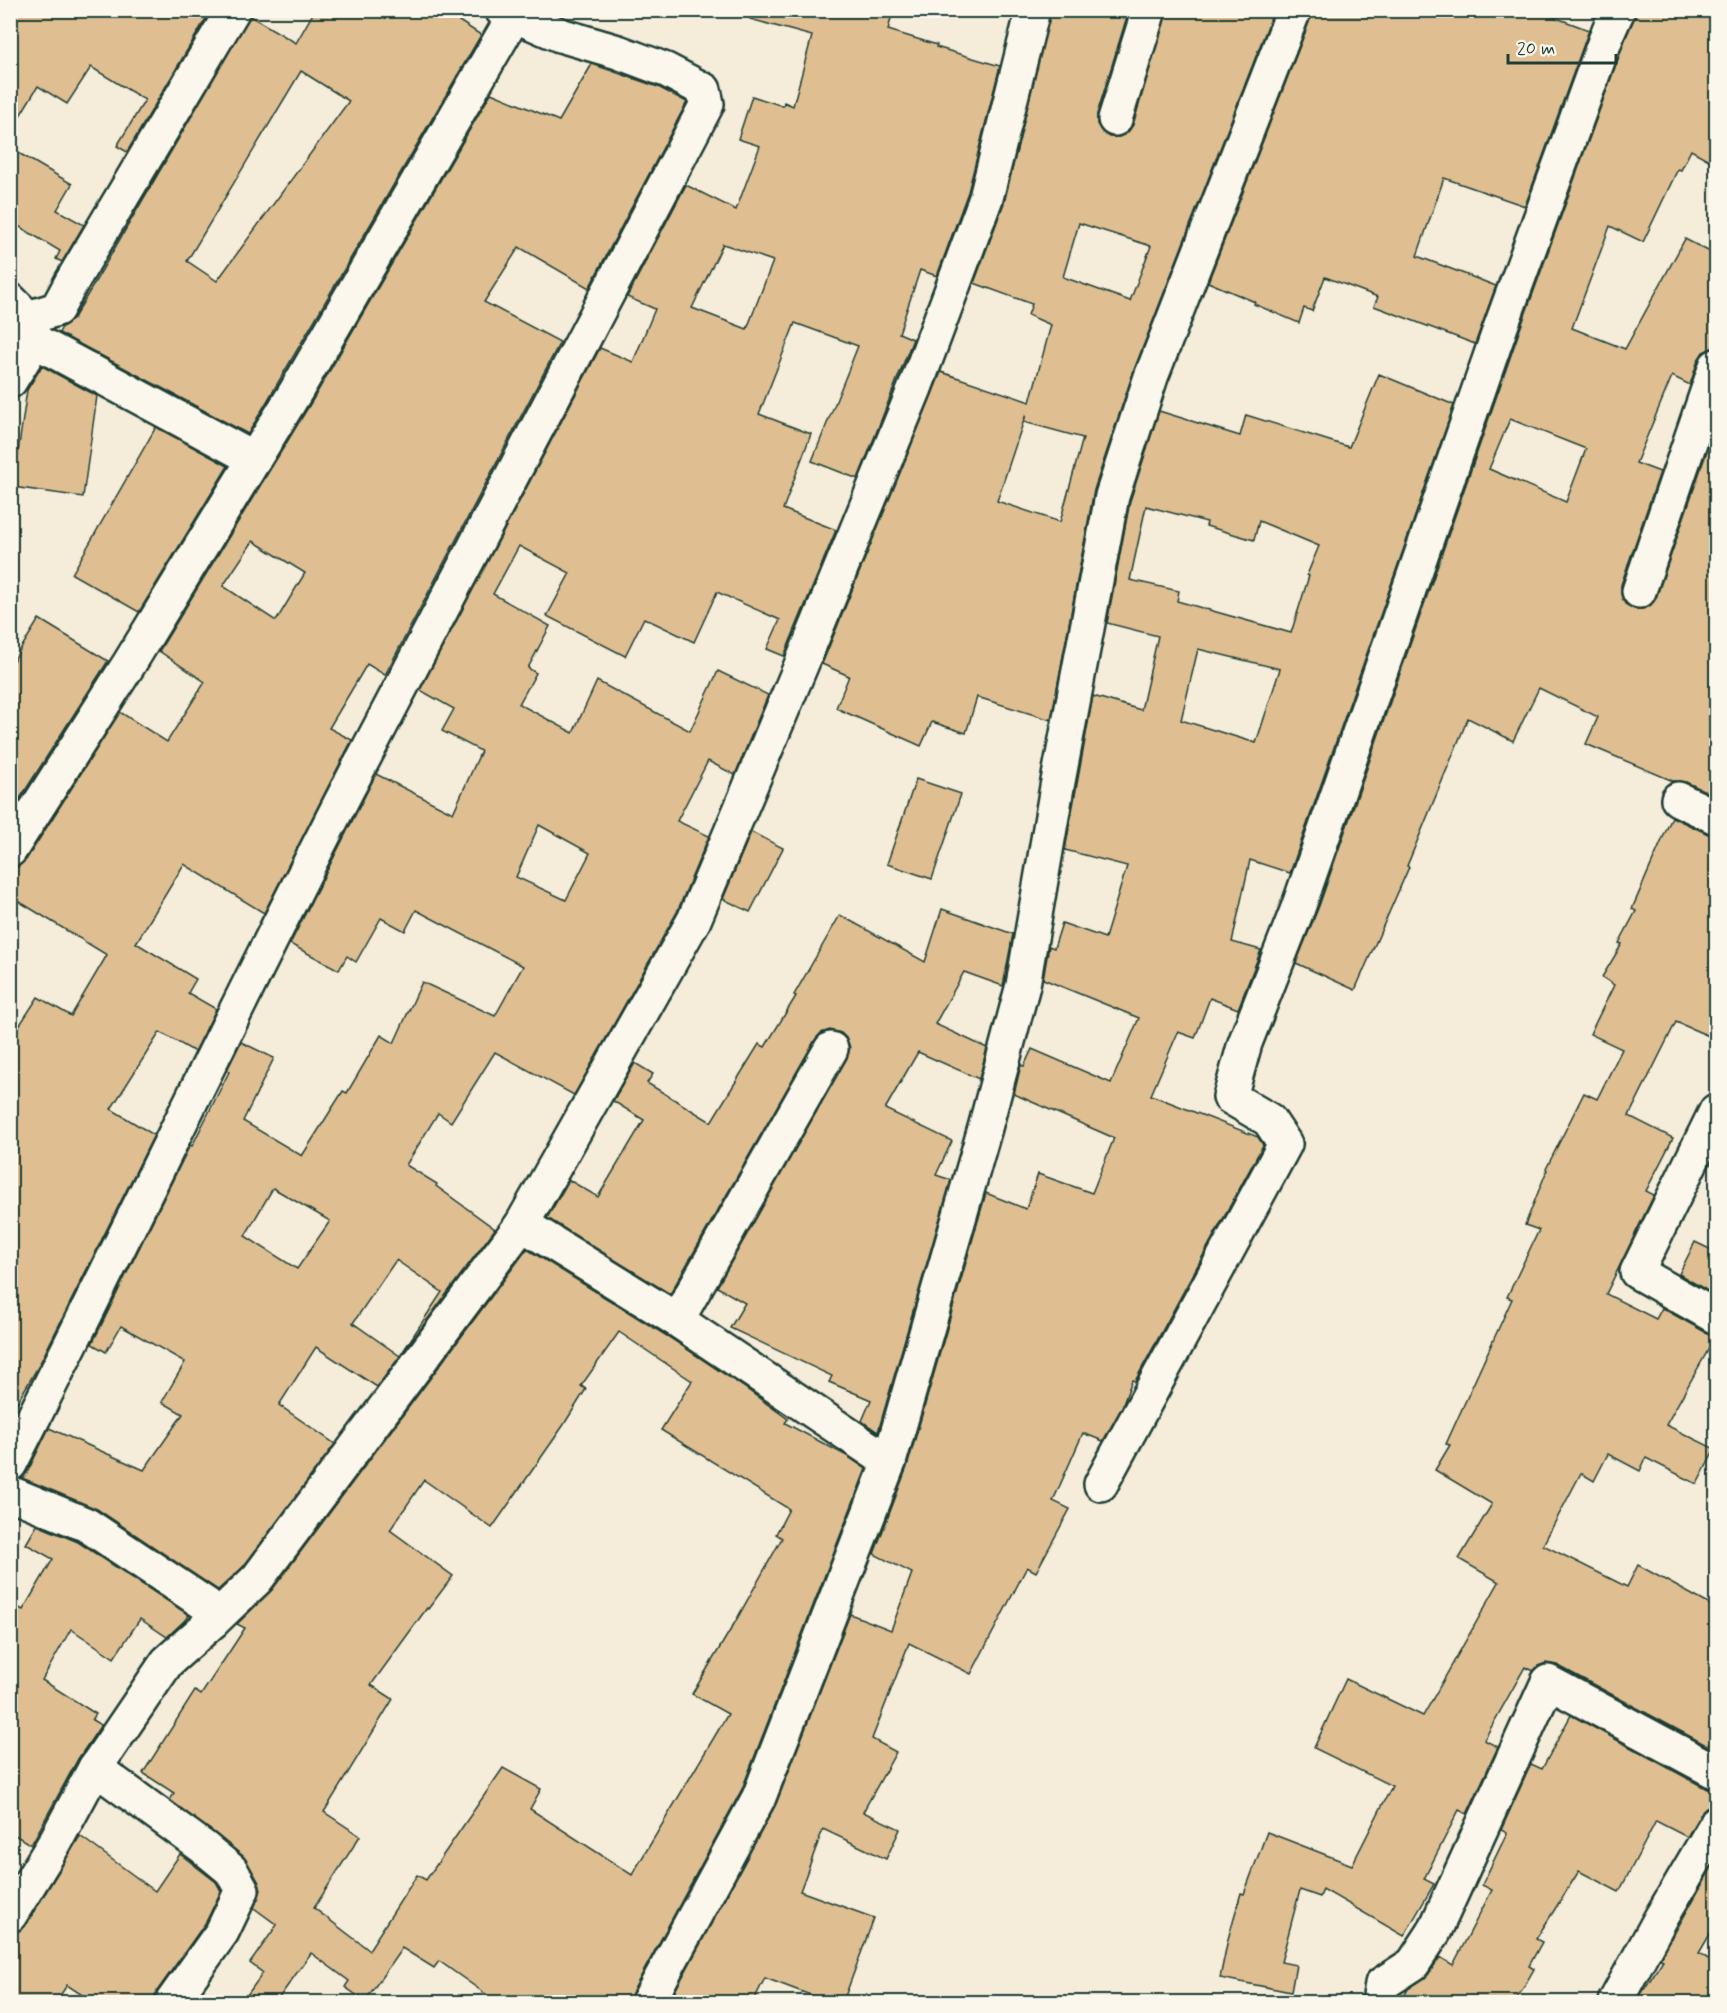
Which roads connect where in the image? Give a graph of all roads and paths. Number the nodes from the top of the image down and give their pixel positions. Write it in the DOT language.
graph roads {
  1 [pos="233,10"];
  2 [pos="1033,10"];
  3 [pos="1149,10"];
  4 [pos="1294,10"];
  5 [pos="1618,10"];
  6 [pos="508,13"];
  7 [pos="1115,119"];
  8 [pos="24,320"];
  9 [pos="1716,366"];
  10 [pos="10,381"];
  11 [pos="254,459"];
  12 [pos="1639,591"];
  13 [pos="1678,799"];
  14 [pos="1716,817"];
  15 [pos="10,850"];
  16 [pos="831,1049"];
  17 [pos="1716,1111"];
  18 [pos="522,1224"];
  19 [pos="1716,1317"];
  20 [pos="677,1320"];
  21 [pos="889,1462"];
  22 [pos="10,1464"];
  23 [pos="1101,1484"];
  24 [pos="10,1493"];
  25 [pos="213,1621"];
  26 [pos="95,1768"];
  27 [pos="1716,1772"];
  28 [pos="1716,1824"];
  29 [pos="10,1915"];
  30 [pos="172,2002"];
  31 [pos="648,2002"];
  32 [pos="1379,2002"];
  33 [pos="1615,2002"];
  1 -- 8 [label="street"];
  2 -- 18 [label="street"];
  3 -- 7 [label="street"];
  4 -- 21 [label="street"];
  5 -- 23 [label="street"];
  6 -- 11 [label="street"];
  6 -- 22 [label="street"];
  8 -- 10 [label="street"];
  8 -- 11 [label="street"];
  9 -- 12 [label="street"];
  11 -- 15 [label="street"];
  13 -- 14 [label="street"];
  16 -- 20 [label="street"];
  17 -- 19 [label="street"];
  18 -- 20 [label="street"];
  18 -- 25 [label="street"];
  20 -- 21 [label="street"];
  21 -- 31 [label="street"];
  24 -- 25 [label="street"];
  25 -- 26 [label="street"];
  26 -- 29 [label="street"];
  26 -- 30 [label="street"];
  27 -- 32 [label="street"];
  28 -- 33 [label="street"];
}
